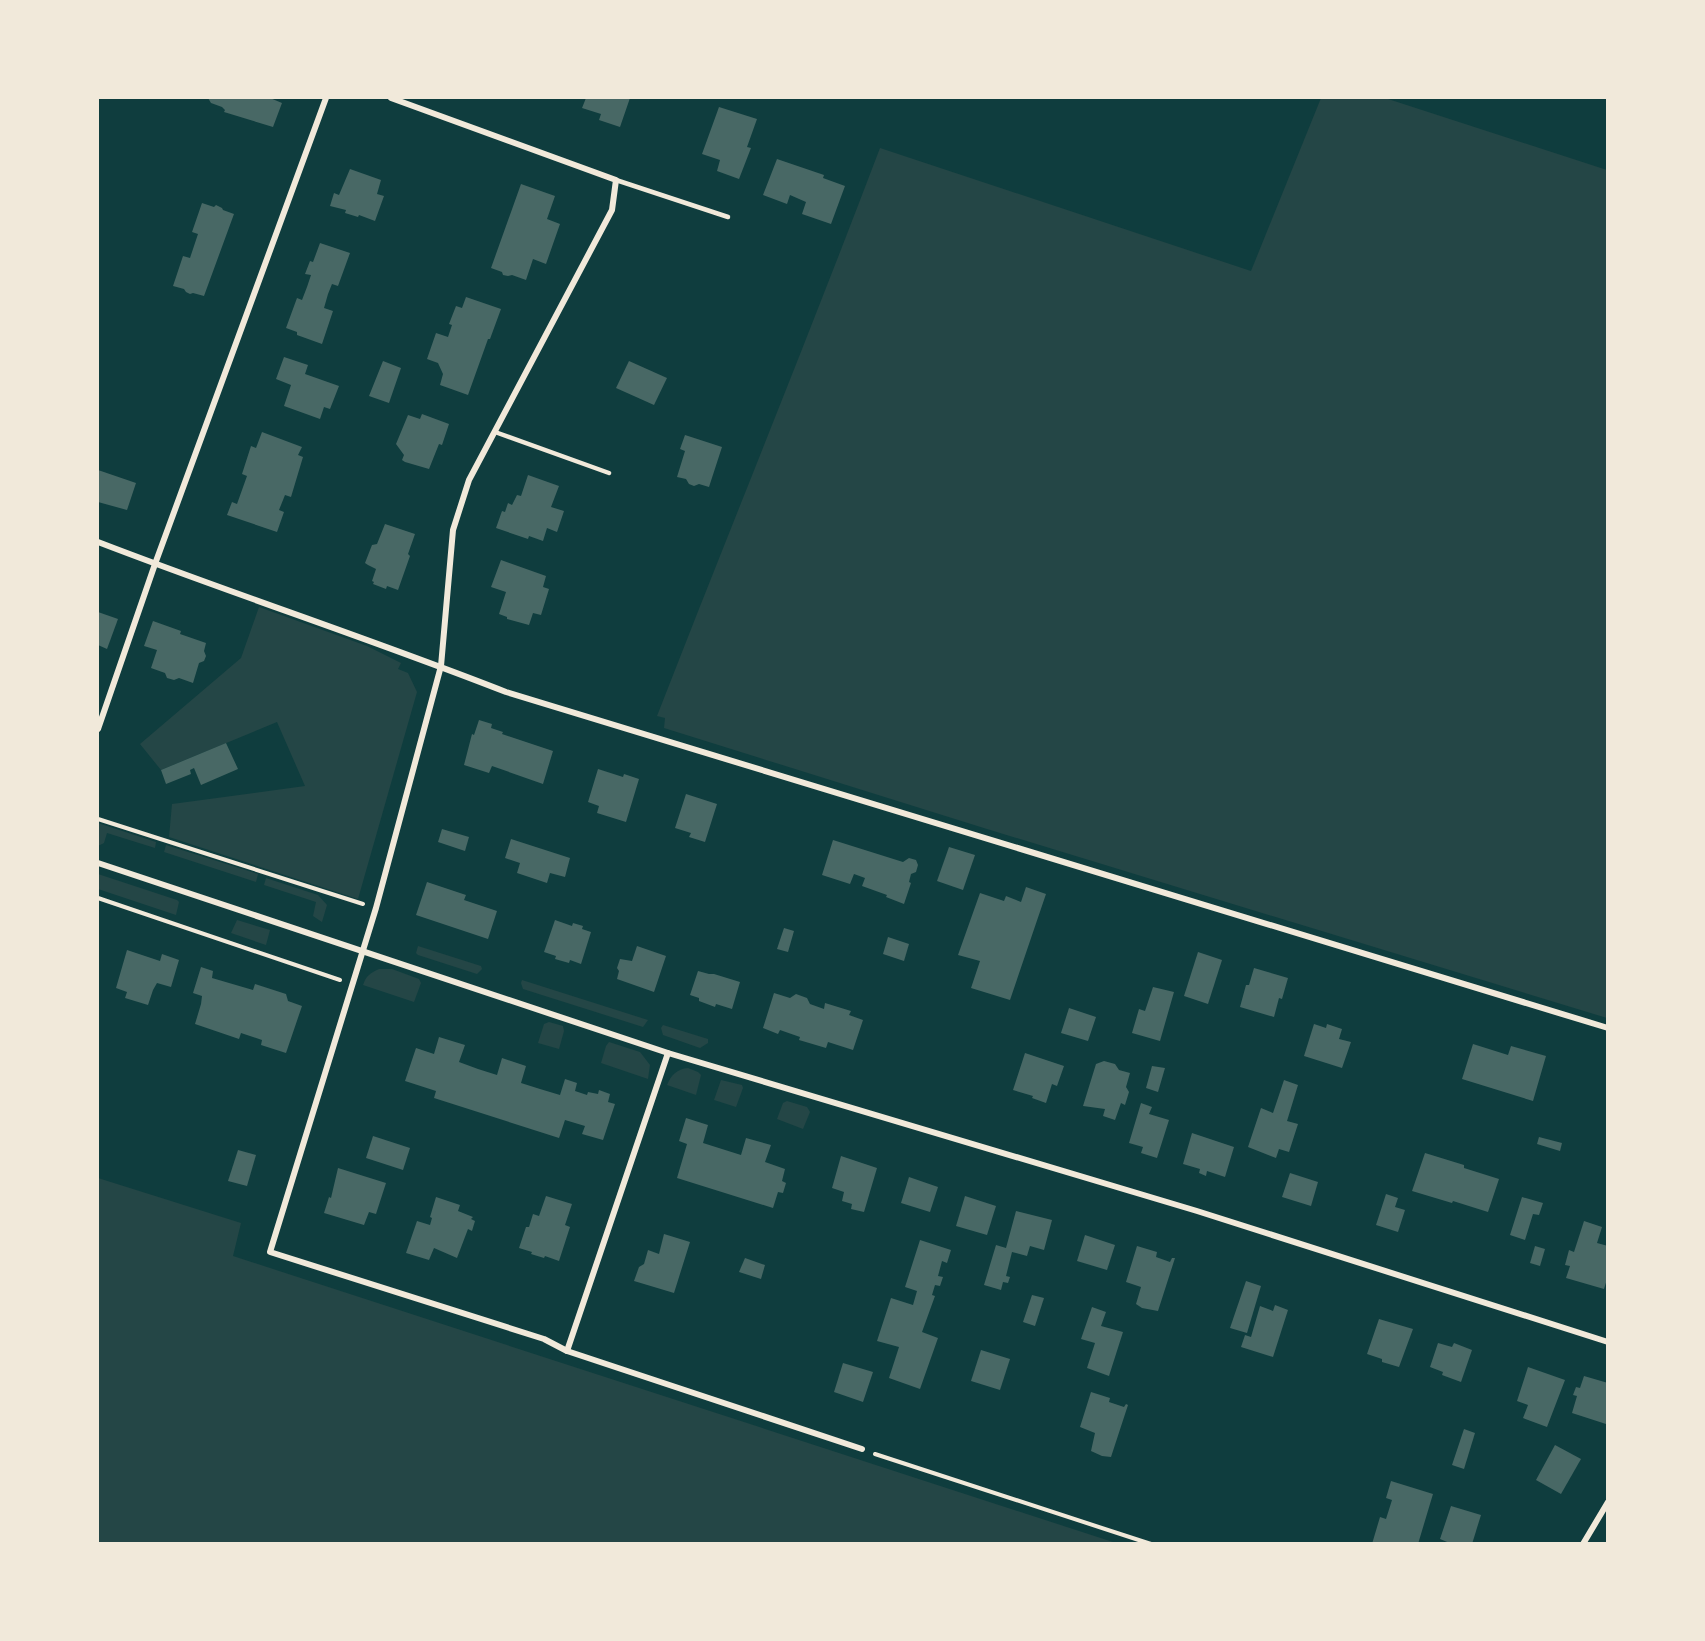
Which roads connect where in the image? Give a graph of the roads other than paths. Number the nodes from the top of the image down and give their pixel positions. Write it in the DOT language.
graph roads {
  1 [pos="326,98"];
  2 [pos="391,98"];
  3 [pos="616,180"];
  4 [pos="728,217"];
  5 [pos="495,432"];
  6 [pos="609,473"];
  7 [pos="98,542"];
  8 [pos="155,564"];
  9 [pos="441,666"];
  10 [pos="98,729"];
  11 [pos="98,863"];
  12 [pos="362,951"];
  13 [pos="1608,1028"];
  14 [pos="668,1053"];
  15 [pos="1608,1342"];
  16 [pos="567,1351"];
  17 [pos="862,1449"];
  18 [pos="1608,1502"];
  19 [pos="1583,1544"];
  1 -- 8 [label="street"];
  2 -- 3 [label="street"];
  3 -- 4 [label="lane"];
  3 -- 5 [label="street"];
  5 -- 6 [label="lane"];
  5 -- 9 [label="street"];
  7 -- 8 [label="street"];
  8 -- 9 [label="street"];
  8 -- 10 [label="street"];
  9 -- 12 [label="street"];
  9 -- 13 [label="street"];
  11 -- 12 [label="street"];
  12 -- 14 [label="street"];
  12 -- 16 [label="street"];
  14 -- 15 [label="street"];
  14 -- 16 [label="street"];
  16 -- 17 [label="street"];
  18 -- 19 [label="street"];
}
